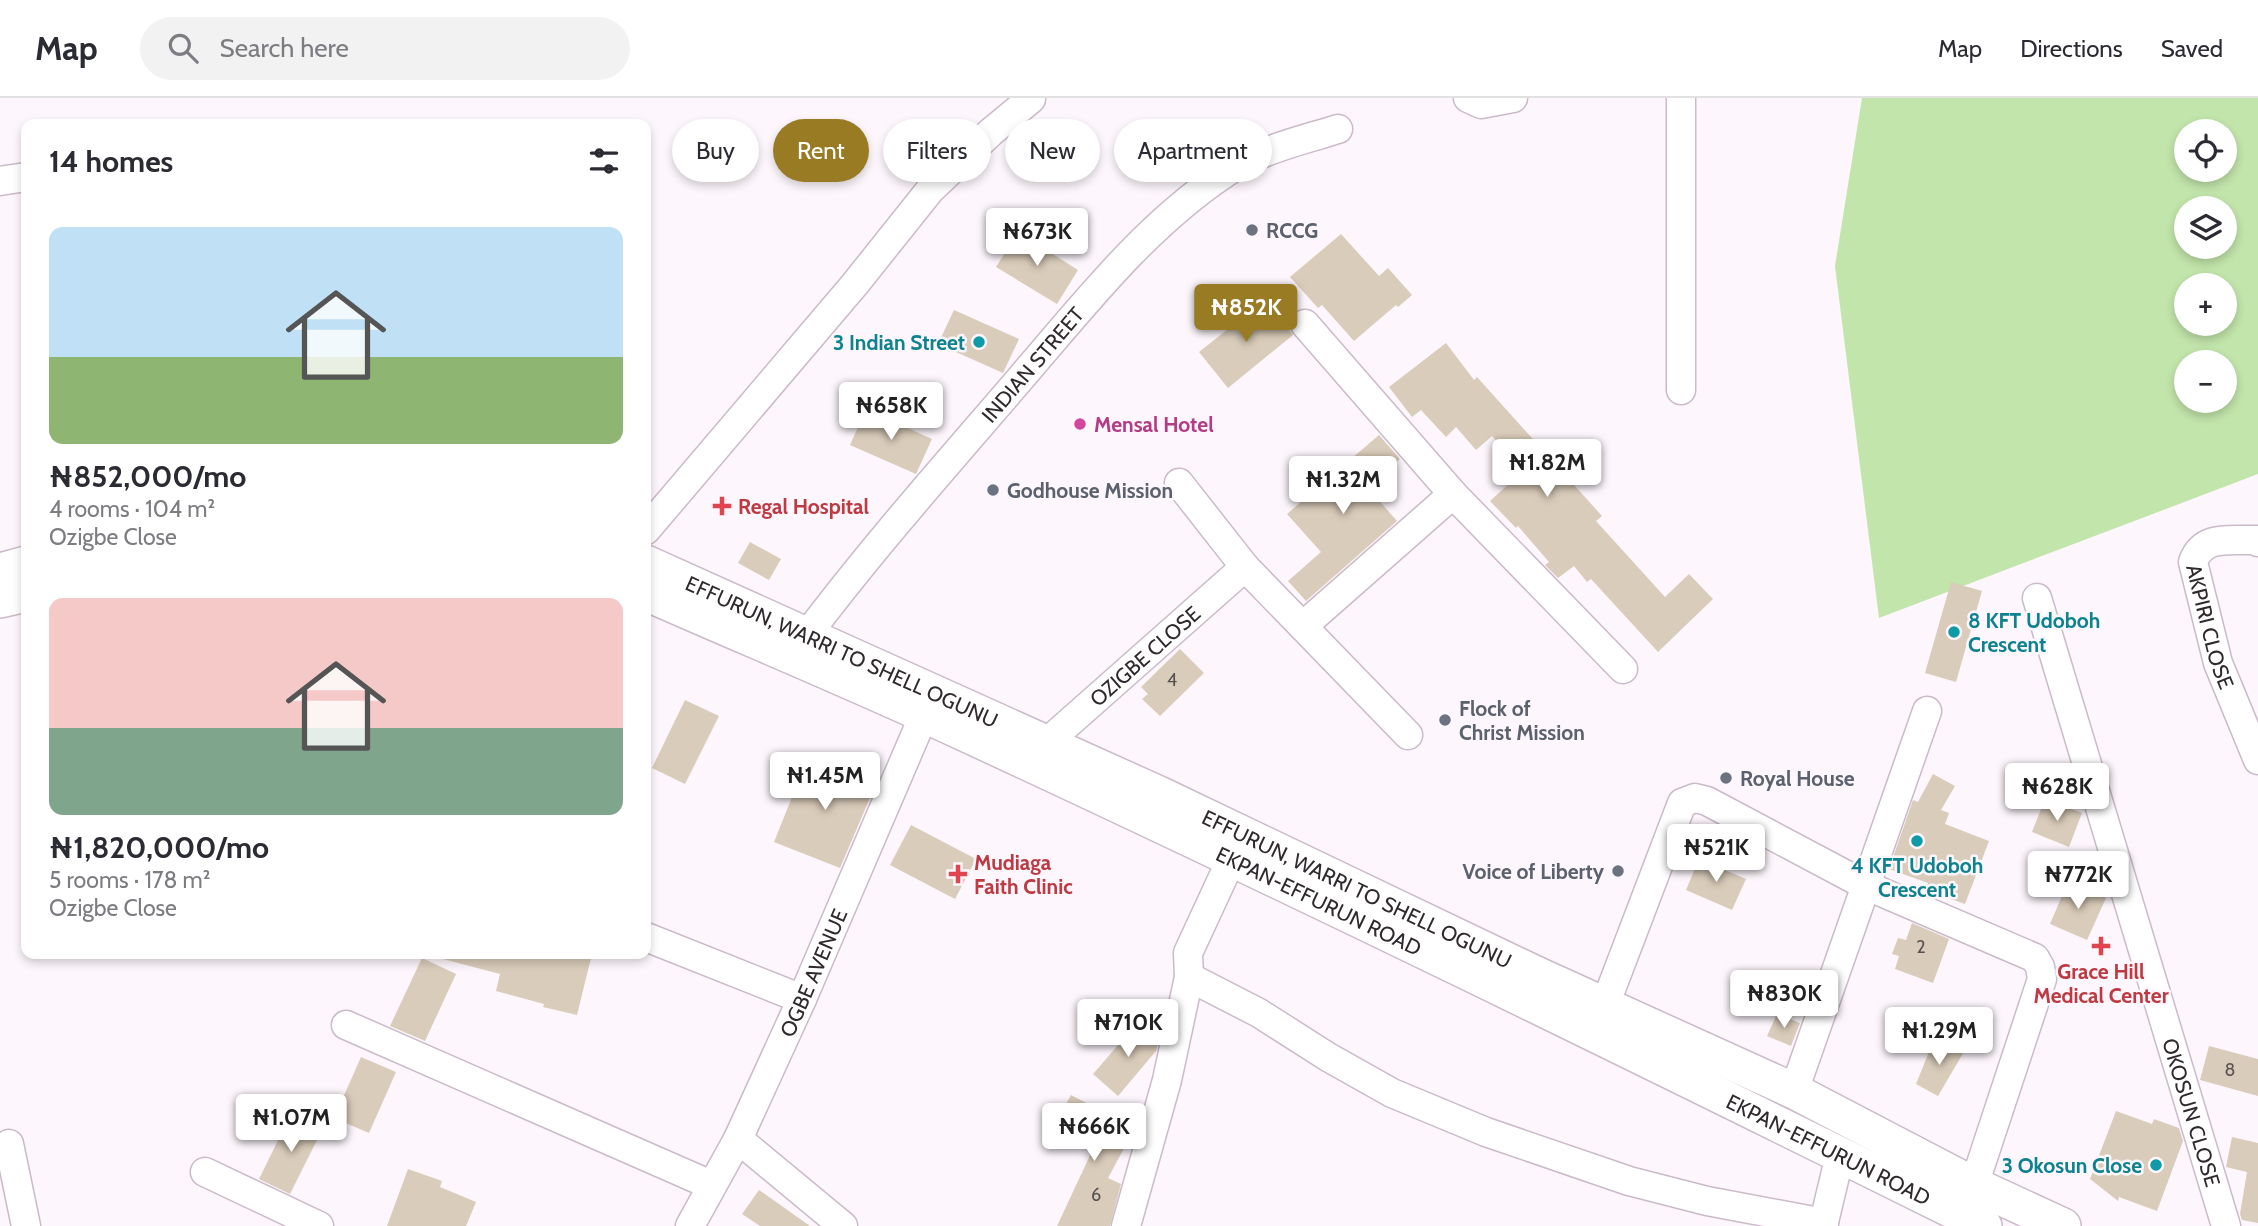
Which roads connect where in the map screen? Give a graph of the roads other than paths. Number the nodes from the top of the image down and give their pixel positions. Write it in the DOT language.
graph roads {
  1 [pos="1468,98"];
  2 [pos="1513,98"];
  3 [pos="1681,98"];
  4 [pos="1031,99"];
  5 [pos="1338,129"];
  6 [pos="21,178"];
  7 [pos="0,181"];
  8 [pos="1305,324"];
  9 [pos="1681,390"];
  10 [pos="1179,483"];
  11 [pos="1453,494"];
  12 [pos="651,524"];
  13 [pos="2258,542"];
  14 [pos="21,565"];
  15 [pos="651,565"];
  16 [pos="1245,567"];
  17 [pos="0,571"];
  18 [pos="21,595"];
  19 [pos="651,595"];
  20 [pos="2037,598"];
  21 [pos="0,600"];
  22 [pos="1303,626"];
  23 [pos="807,635"];
  24 [pos="1623,669"];
  25 [pos="1927,711"];
  26 [pos="924,715"];
  27 [pos="1408,735"];
  28 [pos="1045,744"];
  29 [pos="2258,760"];
  30 [pos="1231,860"];
  31 [pos="1865,885"];
  32 [pos="651,939"];
  33 [pos="1189,977"];
  34 [pos="802,999"];
  35 [pos="1605,1005"];
  36 [pos="346,1025"];
  37 [pos="1794,1091"];
  38 [pos="738,1139"];
  39 [pos="9,1144"];
  40 [pos="1840,1155"];
  41 [pos="205,1172"];
  42 [pos="711,1185"];
  43 [pos="1975,1185"];
  44 [pos="1823,1224"];
  45 [pos="26,1226"];
  46 [pos="319,1226"];
  47 [pos="690,1226"];
  48 [pos="843,1226"];
  49 [pos="1126,1226"];
  50 [pos="1984,1226"];
  51 [pos="2063,1226"];
  52 [pos="2226,1226"];
  1 -- 2 [label="street"];
  3 -- 9 [label="street"];
  4 -- 12 [label="street"];
  5 -- 23 [label="street, INDIAN STREET"];
  6 -- 7 [label="street"];
  8 -- 11 [label="street"];
  10 -- 16 [label="street"];
  11 -- 22 [label="street"];
  11 -- 24 [label="street"];
  13 -- 29 [label="street, AKPIRI CLOSE"];
  14 -- 17 [label="main road"];
  15 -- 23 [label="main road, EFFURUN, WARRI TO SHELL OGUNU"];
  16 -- 22 [label="street"];
  16 -- 28 [label="street, OZIGBE CLOSE"];
  18 -- 21 [label="main road"];
  19 -- 26 [label="main road, EKPAN-EFFURUN ROAD"];
  20 -- 52 [label="street, OKOSUN CLOSE"];
  22 -- 27 [label="street"];
  23 -- 28 [label="main road, EFFURUN, WARRI TO SHELL OGUNU"];
  25 -- 31 [label="street"];
  26 -- 30 [label="main road, EKPAN-EFFURUN ROAD"];
  26 -- 34 [label="street, OGBE AVENUE"];
  28 -- 35 [label="main road, EFFURUN, WARRI TO SHELL OGUNU"];
  30 -- 33 [label="street"];
  30 -- 40 [label="main road, EKPAN-EFFURUN ROAD"];
  31 -- 35 [label="street"];
  31 -- 37 [label="street"];
  31 -- 43 [label="street"];
  32 -- 34 [label="street"];
  33 -- 44 [label="street"];
  33 -- 49 [label="street"];
  34 -- 38 [label="street, OGBE AVENUE"];
  35 -- 37 [label="main road, EFFURUN, WARRI TO SHELL OGUNU"];
  36 -- 42 [label="street"];
  37 -- 43 [label="main road, EFFURUN, WARRI TO SHELL OGUNU"];
  38 -- 42 [label="street, OGBE AVENUE"];
  38 -- 48 [label="street"];
  39 -- 45 [label="street"];
  40 -- 44 [label="street"];
  40 -- 50 [label="main road, EKPAN-EFFURUN ROAD"];
  41 -- 46 [label="street"];
  42 -- 47 [label="street, OGBE AVENUE"];
  43 -- 51 [label="main road, EFFURUN, WARRI TO SHELL OGUNU"];
}
